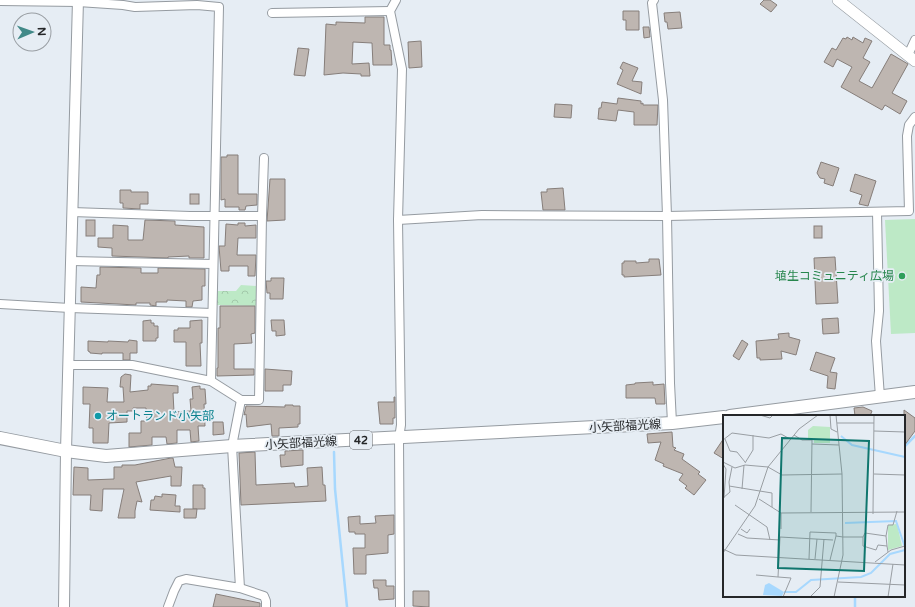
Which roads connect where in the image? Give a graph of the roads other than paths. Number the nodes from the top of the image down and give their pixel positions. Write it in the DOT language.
graph roads {
  1 [pos="396,0"];
  2 [pos="654,0"];
  3 [pos="838,0"];
  4 [pos="0,1"];
  5 [pos="78,1"];
  6 [pos="197,3"];
  7 [pos="390,11"];
  8 [pos="272,12"];
  9 [pos="915,40"];
  10 [pos="911,58"];
  11 [pos="915,117"];
  12 [pos="264,158"];
  13 [pos="72,212"];
  14 [pos="877,212"];
  15 [pos="262,216"];
  16 [pos="667,216"];
  17 [pos="214,217"];
  18 [pos="398,220"];
  19 [pos="71,261"];
  20 [pos="213,264"];
  21 [pos="0,304"];
  22 [pos="70,308"];
  23 [pos="212,313"];
  24 [pos="68,365"];
  25 [pos="211,381"];
  26 [pos="915,392"];
  27 [pos="880,397"];
  28 [pos="241,400"];
  29 [pos="738,415"];
  30 [pos="723,417"];
  31 [pos="672,423"];
  32 [pos="0,438"];
  33 [pos="399,438"];
  34 [pos="232,446"];
  35 [pos="66,451"];
  36 [pos="240,588"];
  37 [pos="64,607"];
  38 [pos="168,607"];
  39 [pos="266,607"];
  40 [pos="400,607"];
  1 -- 7 [label="street"];
  2 -- 16 [label="street"];
  3 -- 10 [label="main road"];
  4 -- 5 [label="street"];
  5 -- 6 [label="street"];
  5 -- 13 [label="street"];
  6 -- 17 [label="street"];
  7 -- 8 [label="street"];
  7 -- 18 [label="street"];
  9 -- 10 [label="street"];
  11 -- 14 [label="street"];
  12 -- 15 [label="street"];
  13 -- 17 [label="street"];
  13 -- 19 [label="street"];
  14 -- 16 [label="street"];
  14 -- 27 [label="street"];
  15 -- 17 [label="street"];
  15 -- 28 [label="street"];
  16 -- 18 [label="street"];
  16 -- 31 [label="street"];
  17 -- 20 [label="street"];
  18 -- 33 [label="street"];
  19 -- 20 [label="street"];
  19 -- 22 [label="street"];
  20 -- 23 [label="street"];
  21 -- 22 [label="street"];
  22 -- 23 [label="street"];
  22 -- 24 [label="street"];
  23 -- 25 [label="street"];
  24 -- 25 [label="street"];
  24 -- 35 [label="street"];
  25 -- 28 [label="street"];
  26 -- 27 [label="main road"];
  27 -- 29 [label="main road"];
  28 -- 34 [label="street"];
  30 -- 31 [label="main road, 小矢部福光線 / 42"];
  31 -- 33 [label="main road, 小矢部福光線 / 42"];
  32 -- 35 [label="main road, 小矢部福光線 / 42"];
  33 -- 34 [label="main road, 小矢部福光線 / 42"];
  33 -- 40 [label="street"];
  34 -- 35 [label="main road, 小矢部福光線 / 42"];
  34 -- 36 [label="street"];
  35 -- 37 [label="street"];
  36 -- 38 [label="street"];
  36 -- 39 [label="street"];
}
